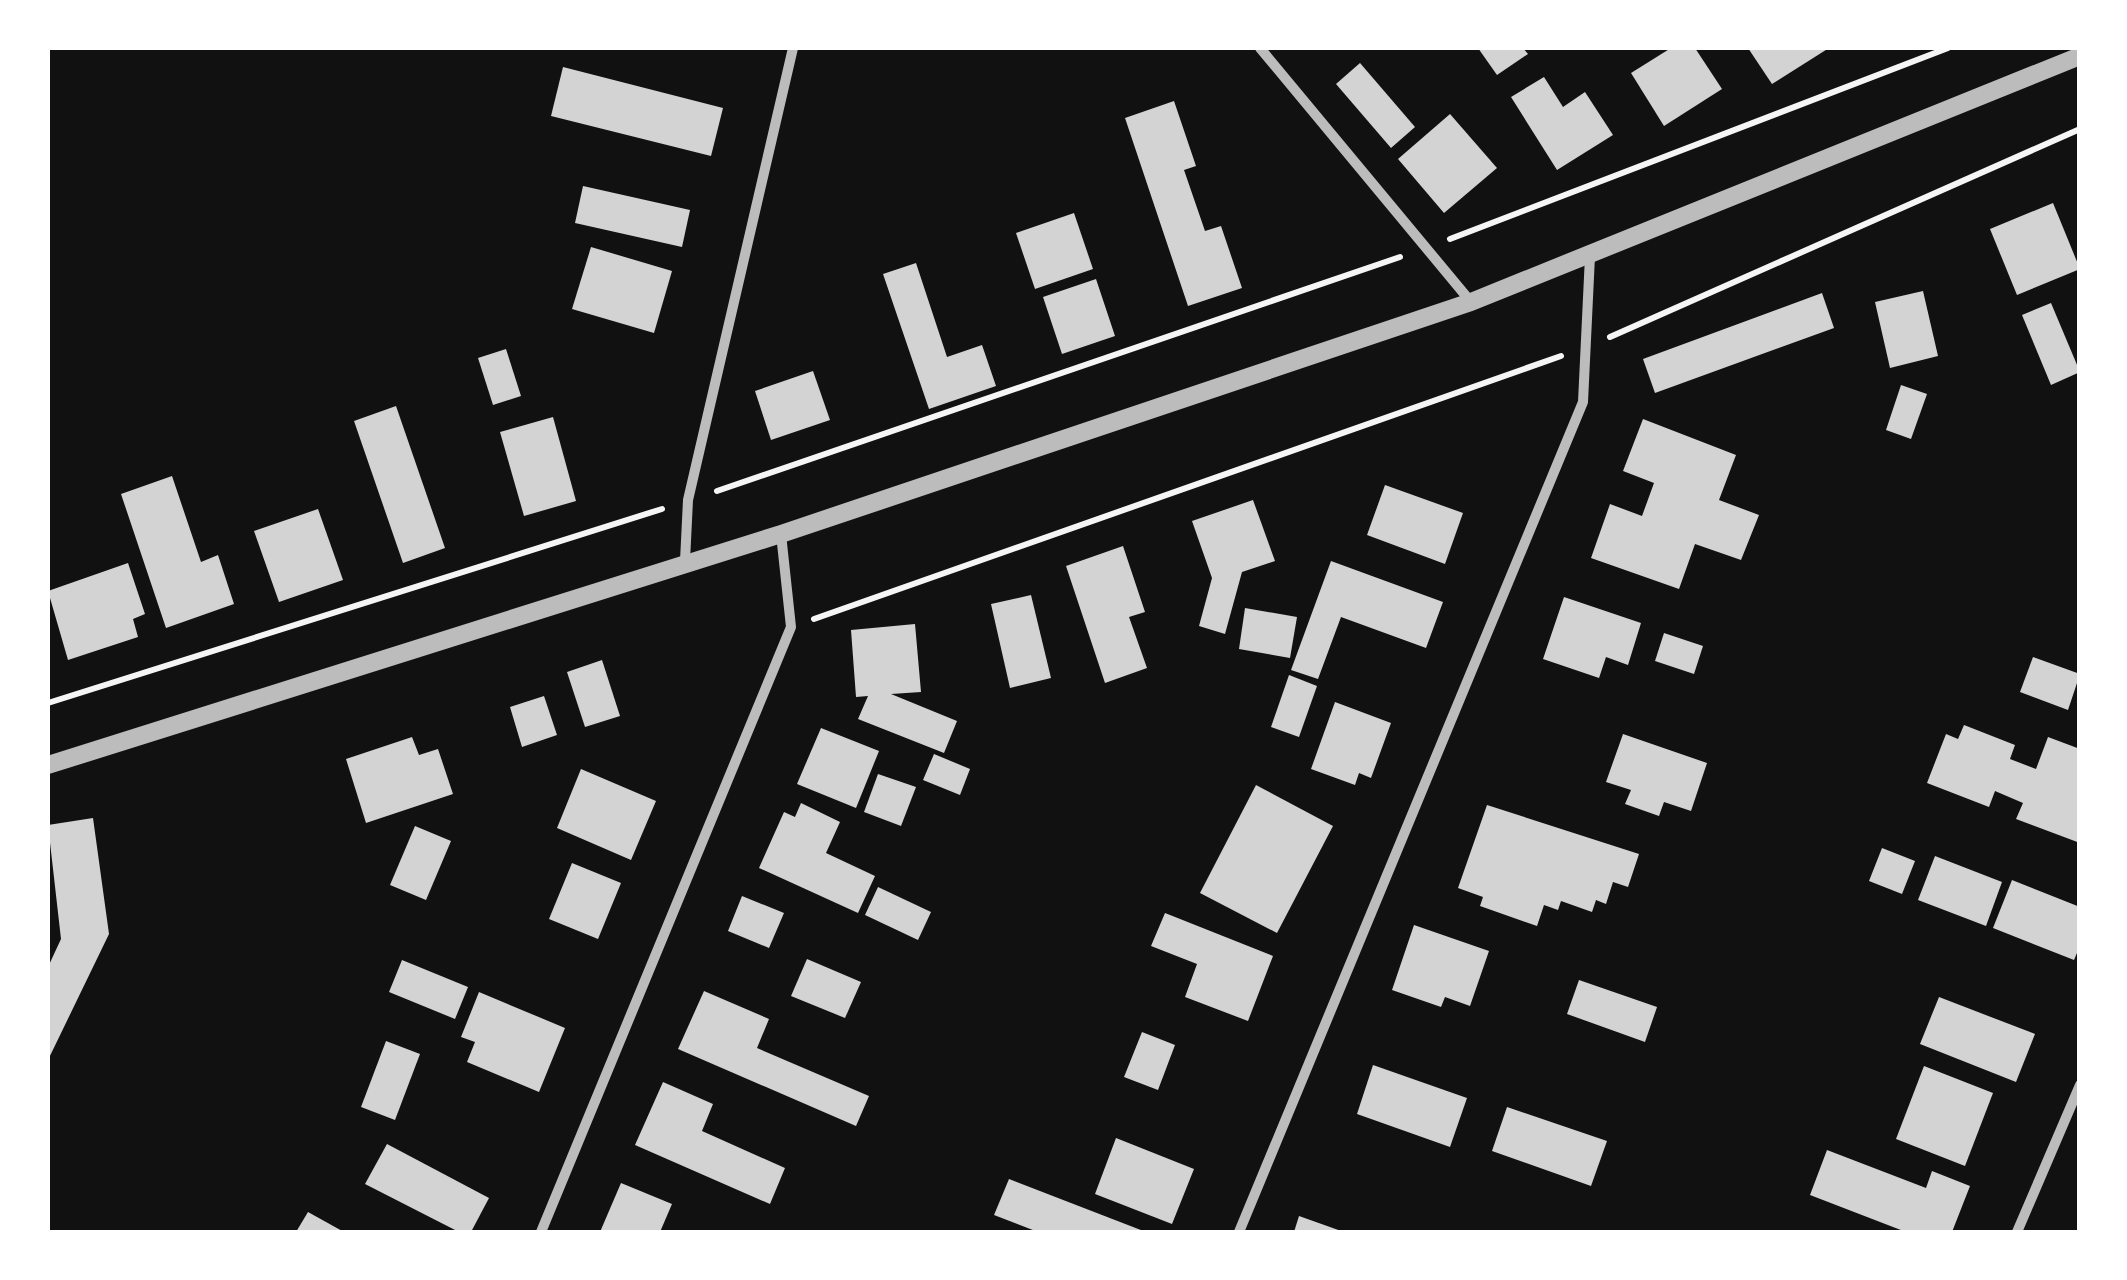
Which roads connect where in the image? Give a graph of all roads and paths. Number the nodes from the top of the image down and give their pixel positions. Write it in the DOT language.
graph roads {
  1 [pos="793,48"];
  2 [pos="1260,48"];
  3 [pos="1948,48"];
  4 [pos="2080,56"];
  5 [pos="2080,128"];
  6 [pos="1426,248"];
  7 [pos="1590,256"];
  8 [pos="1472,302"];
  9 [pos="1586,348"];
  10 [pos="688,500"];
  11 [pos="781,534"];
  12 [pos="686,562"];
  13 [pos="791,627"];
  14 [pos="48,703"];
  15 [pos="48,765"];
  16 [pos="2080,1085"];
  17 [pos="542,1232"];
  18 [pos="1240,1232"];
  19 [pos="2017,1232"];
  1 -- 10 [label="street"];
  2 -- 6 [label="street"];
  3 -- 6 [label="path"];
  4 -- 7 [label="street"];
  5 -- 9 [label="path"];
  6 -- 8 [label="street"];
  6 -- 10 [label="path"];
  7 -- 8 [label="street"];
  7 -- 9 [label="street"];
  8 -- 11 [label="street"];
  9 -- 13 [label="path"];
  9 -- 18 [label="street"];
  10 -- 12 [label="street"];
  10 -- 14 [label="path"];
  11 -- 12 [label="street"];
  11 -- 13 [label="street"];
  12 -- 15 [label="street"];
  13 -- 17 [label="street"];
  16 -- 19 [label="street"];
}
